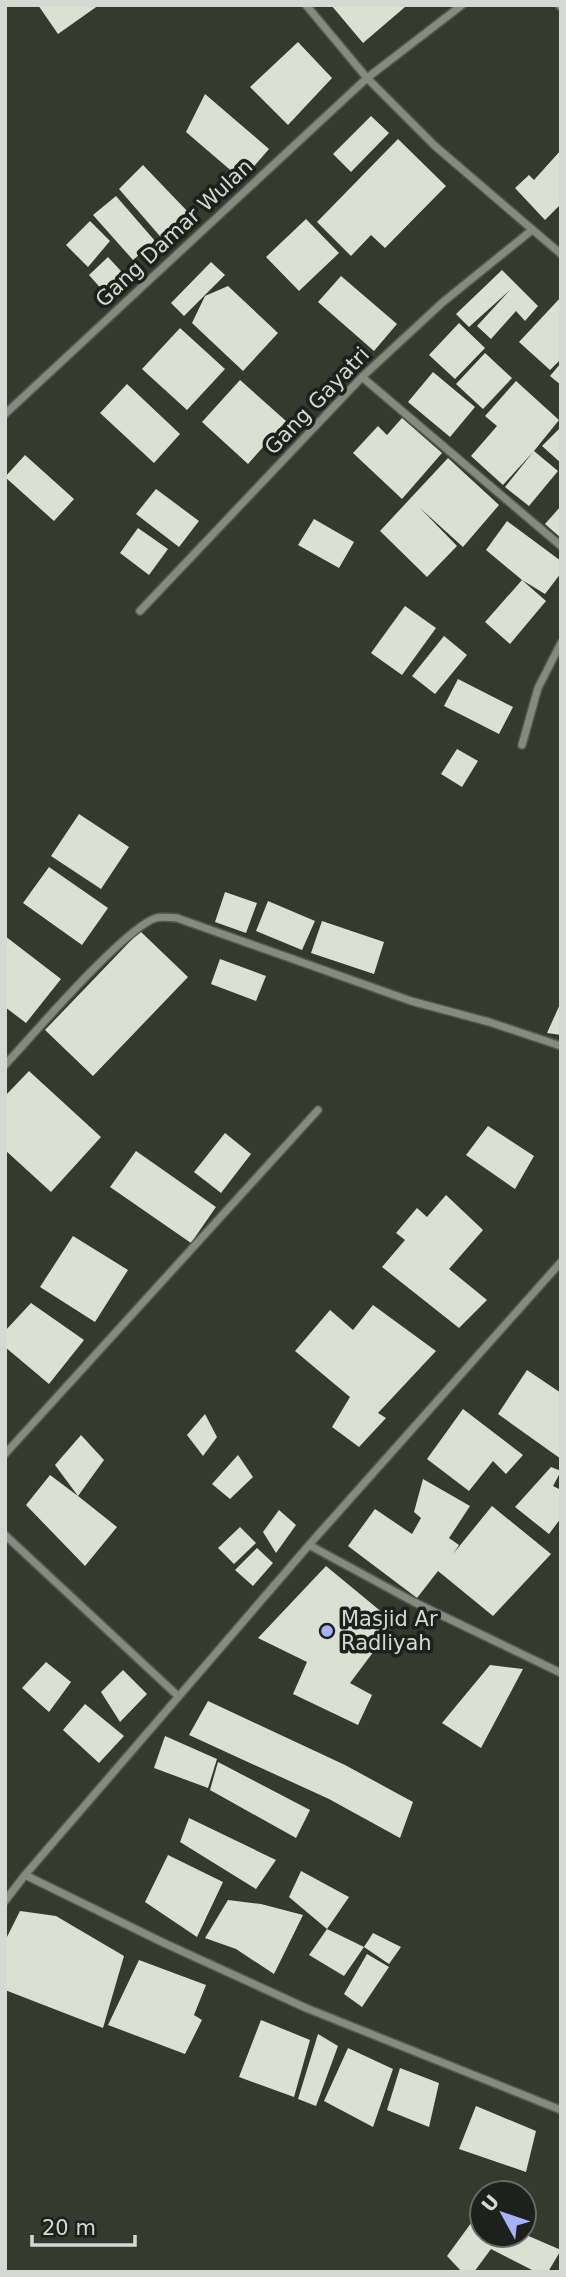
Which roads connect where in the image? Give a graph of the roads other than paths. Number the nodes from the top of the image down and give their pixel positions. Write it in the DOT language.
graph roads {
  1 [pos="306,5"];
  2 [pos="462,5"];
  3 [pos="367,78"];
  4 [pos="532,230"];
  5 [pos="561,254"];
  6 [pos="362,377"];
  7 [pos="5,414"];
  8 [pos="561,546"];
  9 [pos="140,611"];
  10 [pos="561,643"];
  11 [pos="522,745"];
  12 [pos="561,1046"];
  13 [pos="5,1065"];
  14 [pos="318,1110"];
  15 [pos="561,1262"];
  16 [pos="5,1454"];
  17 [pos="5,1535"];
  18 [pos="309,1545"];
  19 [pos="561,1673"];
  20 [pos="178,1696"];
  21 [pos="25,1875"];
  22 [pos="5,1902"];
  23 [pos="561,2110"];
  1 -- 3 [label="street"];
  2 -- 3 [label="street, Gang Damar Wulan"];
  3 -- 4 [label="street"];
  3 -- 7 [label="street, Gang Damar Wulan"];
  4 -- 5 [label="street"];
  4 -- 6 [label="street, Gang Gayatri"];
  6 -- 8 [label="street"];
  6 -- 9 [label="street, Gang Gayatri"];
  10 -- 11 [label="street"];
  12 -- 13 [label="street"];
  14 -- 16 [label="street"];
  15 -- 18 [label="street"];
  17 -- 20 [label="street"];
  18 -- 19 [label="street"];
  18 -- 20 [label="street"];
  20 -- 21 [label="street"];
  21 -- 22 [label="street"];
  21 -- 23 [label="street"];
}
